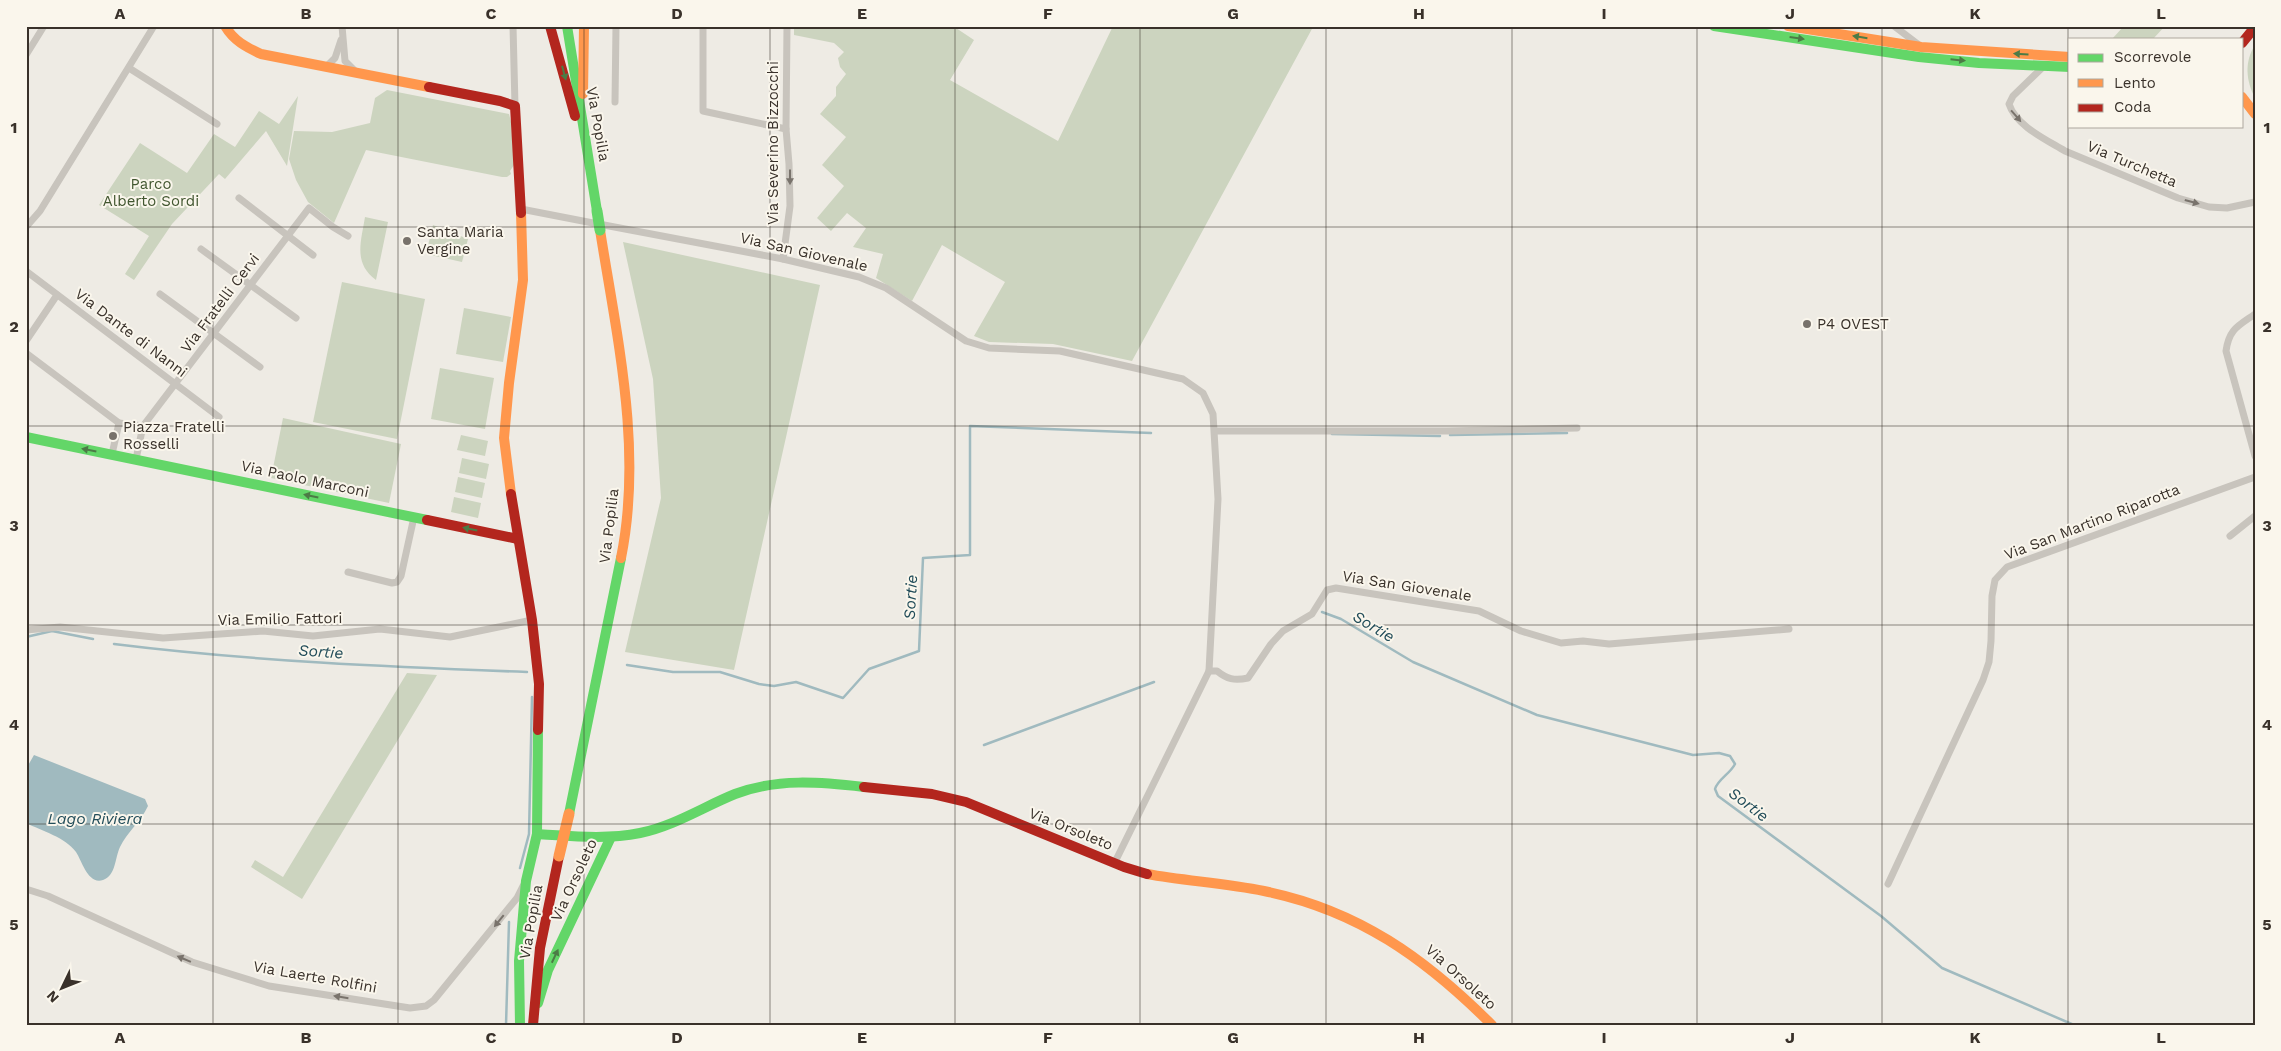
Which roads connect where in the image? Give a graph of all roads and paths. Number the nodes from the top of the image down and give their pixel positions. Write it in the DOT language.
graph roads {
  1 [pos="44,26"];
  2 [pos="154,26"];
  3 [pos="224,26"];
  4 [pos="342,26"];
  5 [pos="513,26"];
  6 [pos="550,26"];
  7 [pos="567,26"];
  8 [pos="584,26"];
  9 [pos="616,26"];
  10 [pos="704,26"];
  11 [pos="787,26"];
  12 [pos="1714,26"];
  13 [pos="1788,26"];
  14 [pos="1894,26"];
  15 [pos="2255,27"];
  16 [pos="1823,29"];
  17 [pos="342,35"];
  18 [pos="2244,41"];
  19 [pos="1922,47"];
  20 [pos="343,51"];
  21 [pos="26,55"];
  22 [pos="2068,57"];
  23 [pos="331,66"];
  24 [pos="2044,66"];
  25 [pos="2068,67"];
  26 [pos="129,68"];
  27 [pos="357,72"];
  28 [pos="2244,100"];
  29 [pos="615,102"];
  30 [pos="515,106"];
  31 [pos="2255,114"];
  32 [pos="582,116"];
  33 [pos="217,124"];
  34 [pos="786,129"];
  35 [pos="590,166"];
  36 [pos="239,198"];
  37 [pos="2255,202"];
  38 [pos="521,209"];
  39 [pos="599,226"];
  40 [pos="26,227"];
  41 [pos="288,236"];
  42 [pos="348,236"];
  43 [pos="201,248"];
  44 [pos="313,255"];
  45 [pos="783,259"];
  46 [pos="26,270"];
  47 [pos="251,285"];
  48 [pos="160,294"];
  49 [pos="57,295"];
  50 [pos="2255,314"];
  51 [pos="296,318"];
  52 [pos="213,333"];
  53 [pos="26,341"];
  54 [pos="26,353"];
  55 [pos="260,368"];
  56 [pos="176,384"];
  57 [pos="219,417"];
  58 [pos="119,423"];
  59 [pos="143,426"];
  60 [pos="1577,428"];
  61 [pos="1215,431"];
  62 [pos="26,437"];
  63 [pos="112,454"];
  64 [pos="2255,456"];
  65 [pos="136,459"];
  66 [pos="2255,477"];
  67 [pos="2255,516"];
  68 [pos="414,518"];
  69 [pos="2230,536"];
  70 [pos="518,539"];
  71 [pos="348,572"];
  72 [pos="532,620"];
  73 [pos="1789,629"];
  74 [pos="26,630"];
  75 [pos="1209,671"];
  76 [pos="537,834"];
  77 [pos="610,839"];
  78 [pos="1115,862"];
  79 [pos="526,881"];
  80 [pos="1888,884"];
  81 [pos="26,889"];
  82 [pos="533,1022"];
  83 [pos="520,1025"];
  84 [pos="1492,1025"];
  1 -- 21 [label="street"];
  2 -- 26 [label="street"];
  3 -- 23 [label="street"];
  4 -- 17 [label="street"];
  5 -- 30 [label="street, Via Popilia"];
  6 -- 35 [label="street, one-way"];
  7 -- 32 [label="street, Via Popilia"];
  8 -- 32 [label="street"];
  9 -- 29 [label="street"];
  10 -- 34 [label="street"];
  11 -- 34 [label="street, Via Severino Bizzocchi"];
  12 -- 24 [label="street, one-way"];
  13 -- 16 [label="street"];
  14 -- 19 [label="street"];
  15 -- 18 [label="street"];
  19 -- 16 [label="street, one-way"];
  17 -- 20 [label="street"];
  17 -- 23 [label="street"];
  22 -- 19 [label="street, one-way"];
  20 -- 23 [label="street"];
  20 -- 27 [label="street"];
  23 -- 27 [label="street"];
  24 -- 25 [label="street"];
  24 -- 37 [label="street, Via Turchetta, one-way"];
  26 -- 33 [label="street"];
  26 -- 40 [label="street"];
  27 -- 30 [label="street"];
  28 -- 31 [label="street"];
  30 -- 38 [label="street, Via Popilia"];
  32 -- 35 [label="street, Via Popilia"];
  34 -- 45 [label="street, Via Severino Bizzocchi, one-way"];
  35 -- 39 [label="street, Via Popilia, bridge"];
  36 -- 41 [label="street"];
  38 -- 39 [label="street, Via San Giovenale"];
  38 -- 70 [label="street, Via Popilia"];
  39 -- 45 [label="street, Via San Giovenale"];
  39 -- 82 [label="street, Via Popilia, bridge"];
  41 -- 42 [label="street, Via Fratelli Cervi"];
  41 -- 44 [label="street"];
  41 -- 47 [label="street, Via Fratelli Cervi"];
  43 -- 47 [label="street"];
  45 -- 61 [label="street, Via San Giovenale"];
  46 -- 49 [label="street, Via Dante di Nanni"];
  47 -- 51 [label="street"];
  47 -- 52 [label="street, Via Fratelli Cervi"];
  48 -- 52 [label="street"];
  49 -- 53 [label="street"];
  49 -- 56 [label="street, Via Dante di Nanni"];
  50 -- 64 [label="street"];
  52 -- 55 [label="street"];
  52 -- 56 [label="street, Via Fratelli Cervi"];
  54 -- 58 [label="street"];
  56 -- 57 [label="street, Via Dante di Nanni"];
  56 -- 59 [label="street, Via Fratelli Cervi"];
  58 -- 59 [label="street"];
  58 -- 63 [label="street"];
  59 -- 65 [label="street, Via Fratelli Cervi"];
  60 -- 61 [label="street"];
  61 -- 75 [label="street, Via San Giovenale"];
  63 -- 62 [label="street, Via Paolo Marconi, one-way"];
  63 -- 65 [label="street, Via Paolo Marconi"];
  68 -- 65 [label="street, Via Paolo Marconi, one-way"];
  66 -- 80 [label="street, Via San Martino Riparotta"];
  67 -- 69 [label="street"];
  70 -- 68 [label="street, Via Paolo Marconi, one-way"];
  68 -- 71 [label="street"];
  70 -- 72 [label="street, Via Popilia"];
  72 -- 74 [label="street, Via Emilio Fattori"];
  72 -- 76 [label="street, Via Popilia"];
  73 -- 75 [label="street, Via San Giovenale"];
  75 -- 78 [label="street, Via San Giovenale"];
  76 -- 77 [label="street, Via Orsoleto"];
  76 -- 79 [label="street, Via Popilia"];
  77 -- 78 [label="street, Via Orsoleto"];
  82 -- 77 [label="street, Via Orsoleto, one-way"];
  78 -- 84 [label="street, Via Orsoleto"];
  79 -- 81 [label="street, Via Laerte Rolfini, one-way"];
  79 -- 83 [label="street, Via Popilia"];
}
